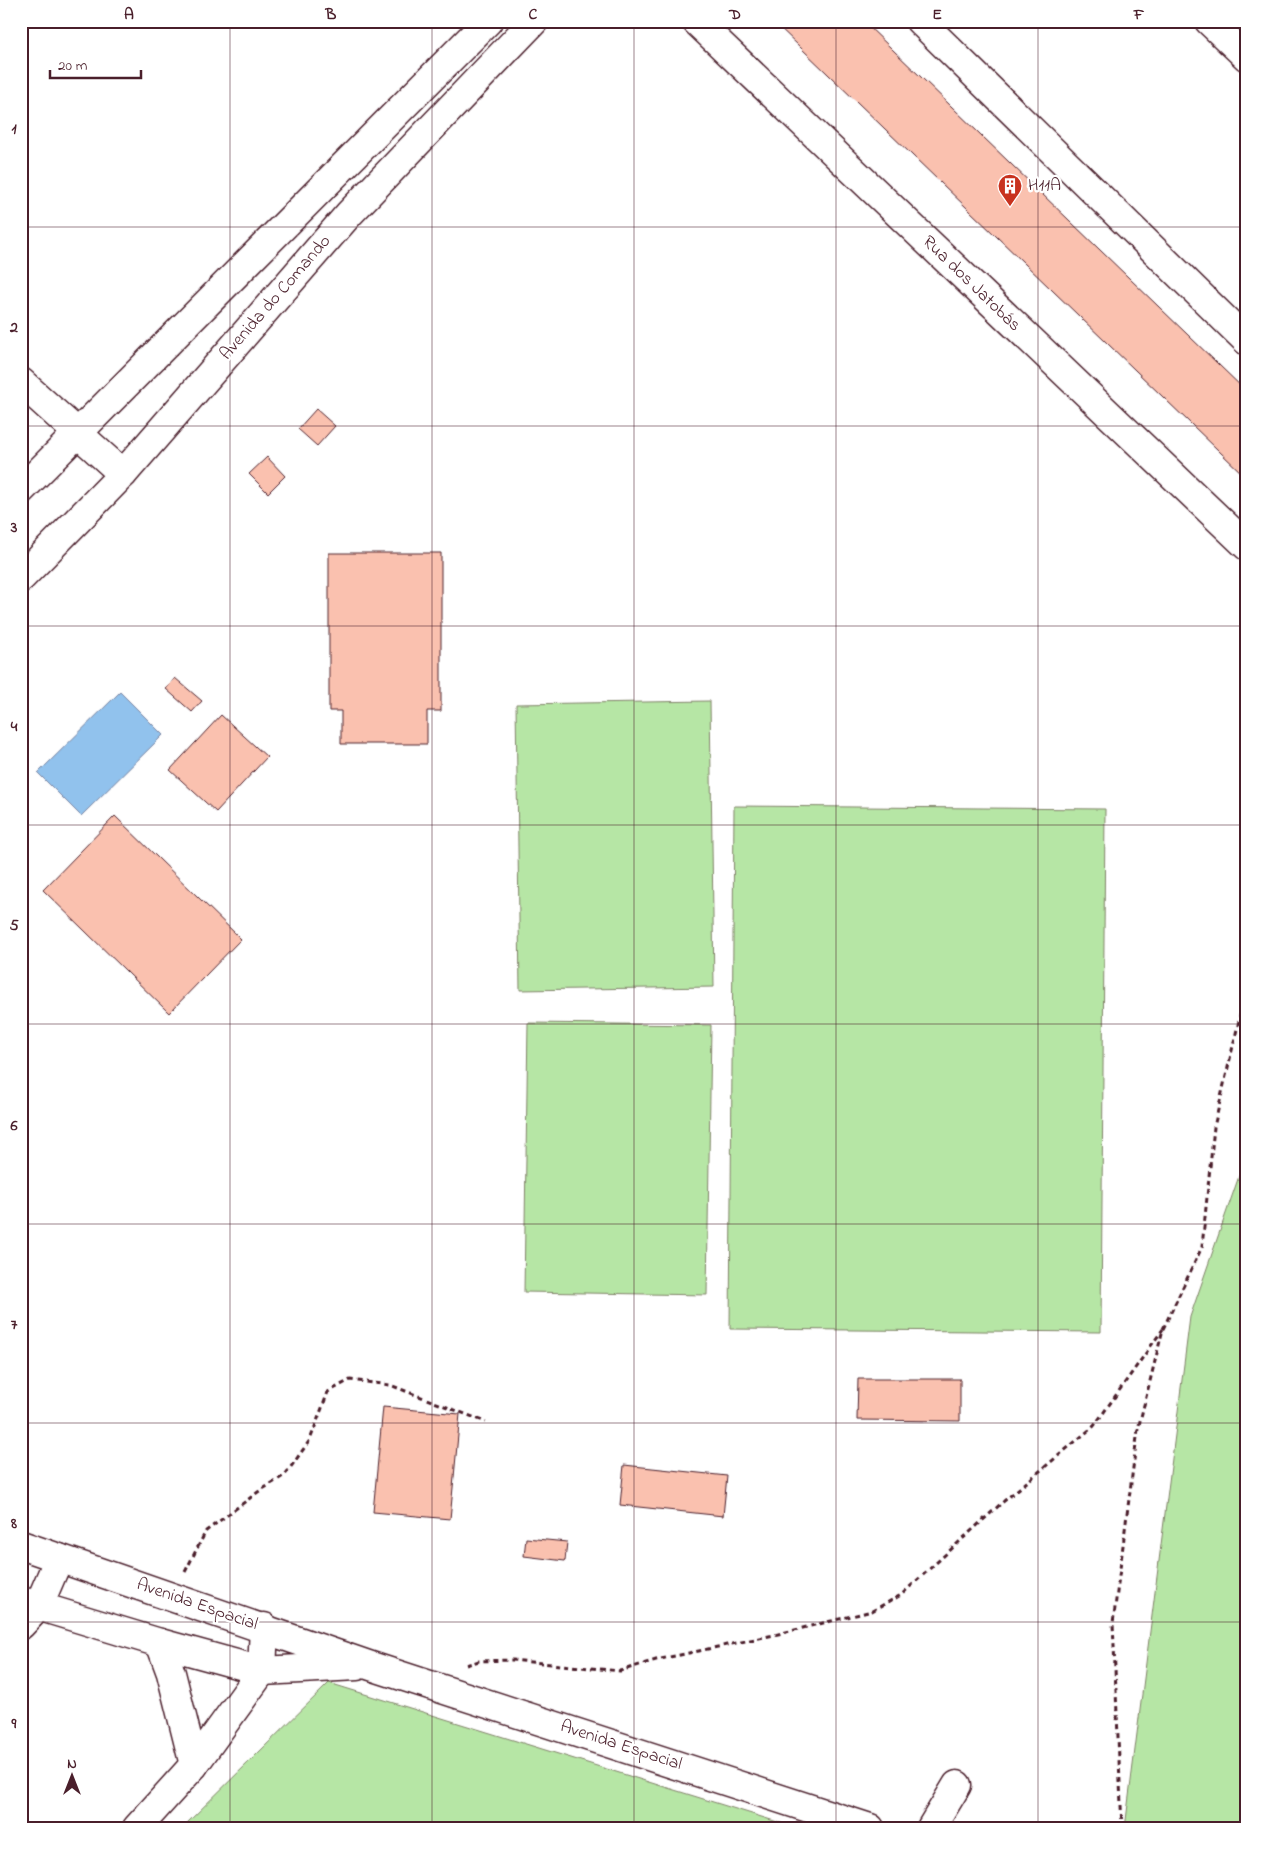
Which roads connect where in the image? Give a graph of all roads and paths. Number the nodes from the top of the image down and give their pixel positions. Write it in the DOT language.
graph roads {
  1 [pos="488,21"];
  2 [pos="534,21"];
  3 [pos="696,21"];
  4 [pos="920,21"];
  5 [pos="1209,21"];
  6 [pos="1247,57"];
  7 [pos="1247,341"];
  8 [pos="21,382"];
  9 [pos="78,434"];
  10 [pos="123,474"];
  11 [pos="21,490"];
  12 [pos="1247,546"];
  13 [pos="21,578"];
  14 [pos="1247,996"];
  15 [pos="1164,1329"];
  16 [pos="486,1422"];
  17 [pos="21,1545"];
  18 [pos="59,1558"];
  19 [pos="172,1597"];
  20 [pos="27,1611"];
  21 [pos="264,1627"];
  22 [pos="160,1643"];
  23 [pos="372,1666"];
  24 [pos="262,1671"];
  25 [pos="424,1681"];
  26 [pos="194,1765"];
  27 [pos="957,1785"];
  28 [pos="137,1828"];
  29 [pos="870,1828"];
  30 [pos="931,1828"];
  31 [pos="1122,1828"];
  1 -- 9 [label="lane"];
  2 -- 10 [label="lane, Avenida do Comando"];
  3 -- 12 [label="lane, Rua dos Jatobás"];
  4 -- 7 [label="lane"];
  5 -- 6 [label="lane"];
  8 -- 9 [label="lane"];
  9 -- 10 [label="lane"];
  9 -- 11 [label="lane"];
  10 -- 13 [label="lane, Avenida do Comando"];
  14 -- 15 [label="path"];
  15 -- 25 [label="path"];
  15 -- 31 [label="path"];
  16 -- 19 [label="path"];
  17 -- 18 [label="lane, Avenida Espacial"];
  18 -- 19 [label="lane, Avenida Espacial"];
  18 -- 20 [label="lane"];
  19 -- 21 [label="lane, Avenida Espacial"];
  20 -- 22 [label="lane, Avenida Espacial"];
  21 -- 23 [label="lane, Avenida Espacial"];
  21 -- 24 [label="lane"];
  22 -- 24 [label="lane, Avenida Espacial"];
  22 -- 26 [label="lane"];
  23 -- 24 [label="lane, Avenida Espacial"];
  23 -- 25 [label="lane, Avenida Espacial"];
  24 -- 26 [label="lane"];
  25 -- 29 [label="lane, Avenida Espacial"];
  26 -- 28 [label="lane"];
  27 -- 30 [label="lane"];
}
